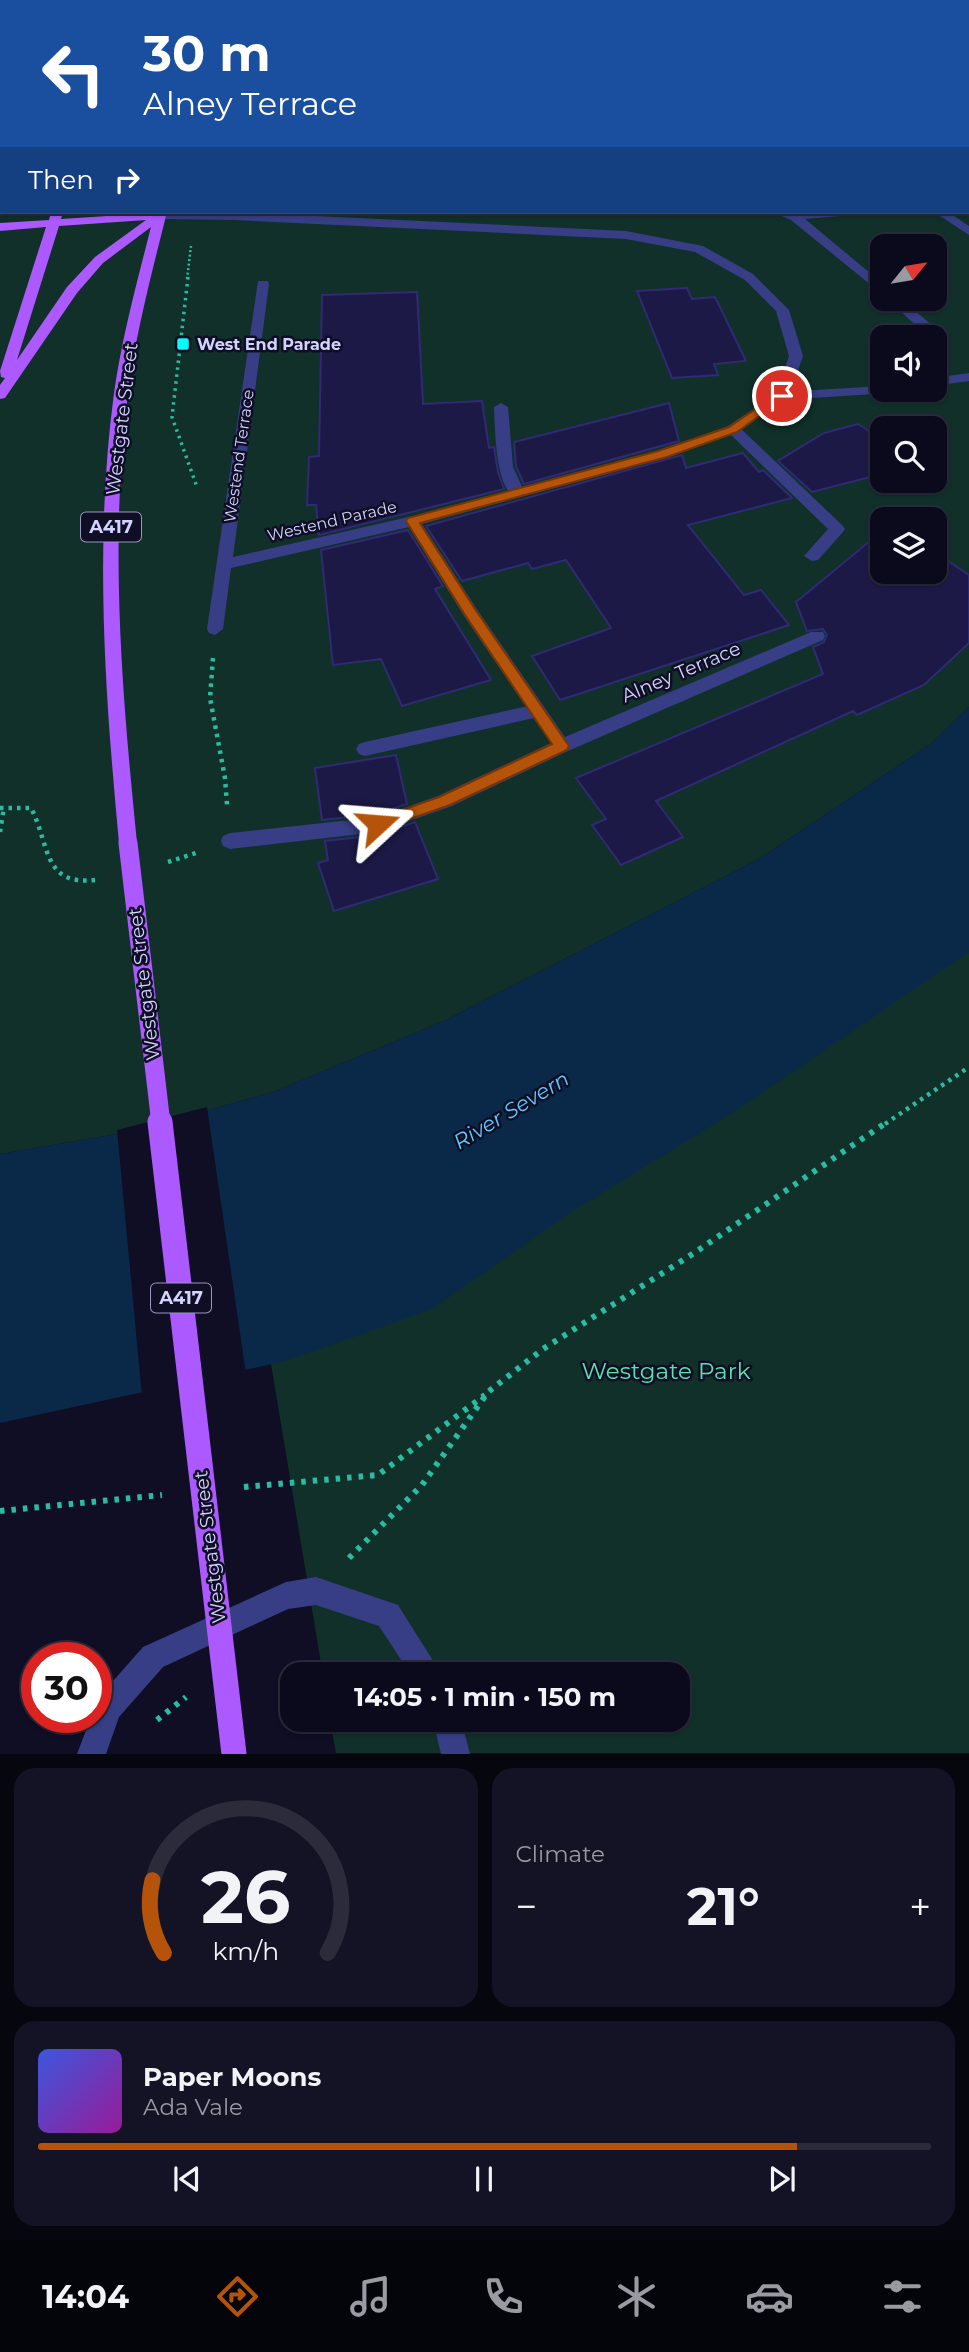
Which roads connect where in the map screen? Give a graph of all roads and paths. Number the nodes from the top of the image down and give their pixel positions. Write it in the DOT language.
graph roads {
  1 [pos="139,214"];
  2 [pos="159,214"];
  3 [pos="160,214"];
  4 [pos="185,214"];
  5 [pos="784,214"];
  6 [pos="821,214"];
  7 [pos="943,214"];
  8 [pos="235,216"];
  9 [pos="794,217"];
  10 [pos="55,218"];
  11 [pos="0,227"];
  12 [pos="969,231"];
  13 [pos="870,280"];
  14 [pos="263,284"];
  15 [pos="908,312"];
  16 [pos="923,325"];
  17 [pos="969,377"];
  18 [pos="947,380"];
  19 [pos="870,391"];
  20 [pos="0,393"];
  21 [pos="782,396"];
  22 [pos="500,407"];
  23 [pos="733,429"];
  24 [pos="198,491"];
  25 [pos="517,493"];
  26 [pos="413,521"];
  27 [pos="812,556"];
  28 [pos="225,564"];
  29 [pos="215,629"];
  30 [pos="817,636"];
  31 [pos="537,711"];
  32 [pos="562,746"];
  33 [pos="365,749"];
  34 [pos="0,808"];
  35 [pos="0,832"];
  36 [pos="230,841"];
  37 [pos="969,1068"];
  38 [pos="488,1392"];
  39 [pos="231,1488"];
  40 [pos="165,1494"];
  41 [pos="0,1511"];
  42 [pos="316,1591"];
  43 [pos="419,1662"];
  44 [pos="450,1732"];
  45 [pos="91,1754"];
  46 [pos="234,1754"];
  47 [pos="456,1754"];
  1 -- 10 [label="main road"];
  2 -- 20 [label="main road"];
  3 -- 46 [label="main road, Westgate Street / A417, bridge"];
  4 -- 8 [label="street"];
  5 -- 9 [label="street"];
  6 -- 9 [label="street"];
  7 -- 12 [label="street"];
  8 -- 21 [label="street"];
  8 -- 24 [label="path"];
  9 -- 13 [label="street"];
  10 -- 11 [label="main road"];
  10 -- 20 [label="main road"];
  14 -- 28 [label="street, Westend Terrace"];
  15 -- 16 [label="street"];
  17 -- 18 [label="street"];
  19 -- 21 [label="street"];
  21 -- 23 [label="street, Westend Parade"];
  22 -- 25 [label="street"];
  23 -- 25 [label="street, Westend Parade"];
  23 -- 27 [label="street"];
  25 -- 26 [label="street, Westend Parade"];
  26 -- 28 [label="street, Westend Parade"];
  26 -- 31 [label="street"];
  28 -- 29 [label="street, Westend Terrace"];
  29 -- 36 [label="path"];
  30 -- 32 [label="street, Alney Terrace"];
  31 -- 32 [label="street"];
  31 -- 33 [label="street"];
  32 -- 36 [label="street, Alney Terrace"];
  34 -- 35 [label="path"];
  37 -- 38 [label="path"];
  38 -- 39 [label="path"];
  38 -- 42 [label="path"];
  40 -- 41 [label="path"];
  42 -- 43 [label="street"];
  42 -- 45 [label="street"];
  44 -- 47 [label="street"];
}
